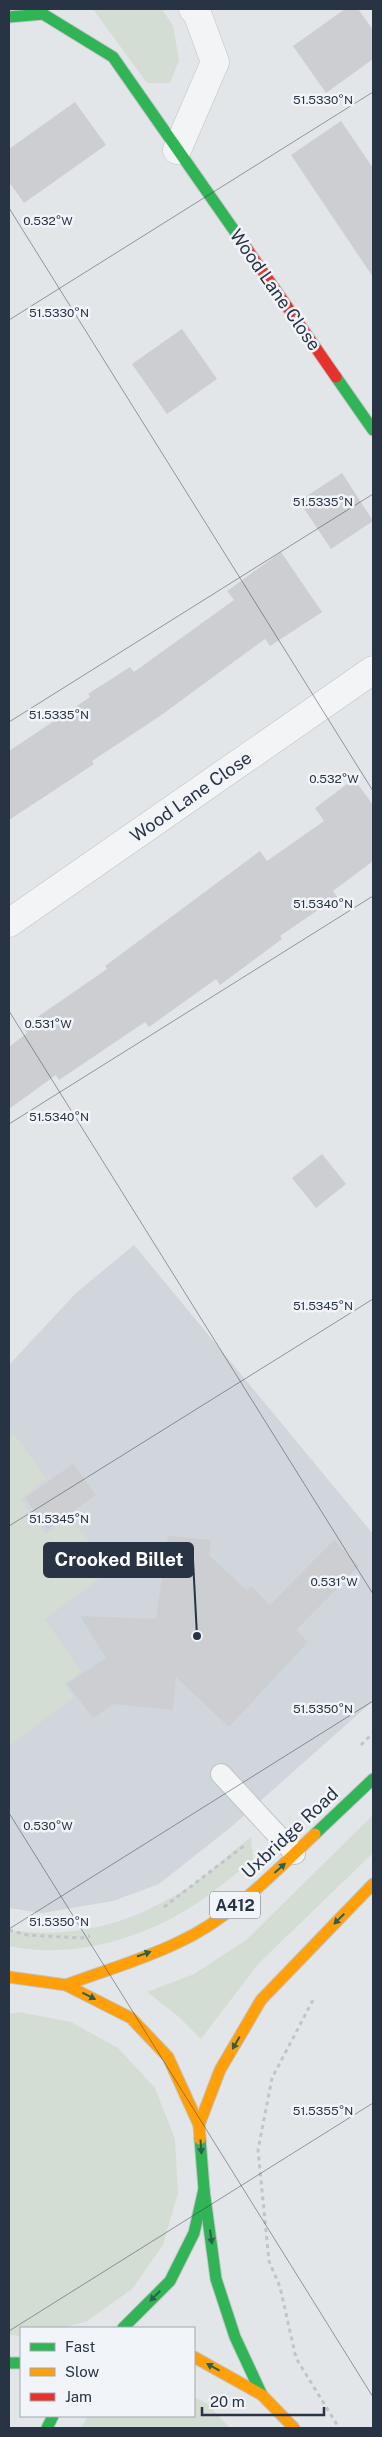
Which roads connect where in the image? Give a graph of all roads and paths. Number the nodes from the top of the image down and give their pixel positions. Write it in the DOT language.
graph roads {
  1 [pos="193,9"];
  2 [pos="9,17"];
  3 [pos="177,150"];
  4 [pos="373,430"];
  5 [pos="373,670"];
  6 [pos="9,923"];
  7 [pos="373,1733"];
  8 [pos="359,1746"];
  9 [pos="221,1774"];
  10 [pos="373,1779"];
  11 [pos="268,1826"];
  12 [pos="295,1854"];
  13 [pos="373,1884"];
  14 [pos="159,1911"];
  15 [pos="9,1930"];
  16 [pos="99,1933"];
  17 [pos="9,1977"];
  18 [pos="66,1984"];
  19 [pos="316,1995"];
  20 [pos="199,2125"];
  21 [pos="204,2189"];
  22 [pos="124,2327"];
  23 [pos="195,2358"];
  24 [pos="262,2395"];
  25 [pos="294,2428"];
  26 [pos="339,2428"];
  1 -- 3 [label="street"];
  2 -- 3 [label="main road, Wood Lane Close"];
  3 -- 4 [label="main road, Wood Lane Close"];
  5 -- 6 [label="street, Wood Lane Close"];
  7 -- 8 [label="path"];
  9 -- 11 [label="lane"];
  10 -- 12 [label="main road, Uxbridge Road / A412"];
  11 -- 12 [label="lane"];
  11 -- 14 [label="path"];
  18 -- 12 [label="main road, Uxbridge Road / A412, one-way"];
  13 -- 20 [label="main road, one-way"];
  15 -- 16 [label="path"];
  17 -- 18 [label="main road"];
  18 -- 20 [label="main road, one-way"];
  19 -- 26 [label="path"];
  20 -- 21 [label="main road, one-way"];
  21 -- 22 [label="main road, one-way"];
  21 -- 24 [label="main road, one-way"];
  24 -- 23 [label="main road, one-way"];
  24 -- 25 [label="main road"];
}
